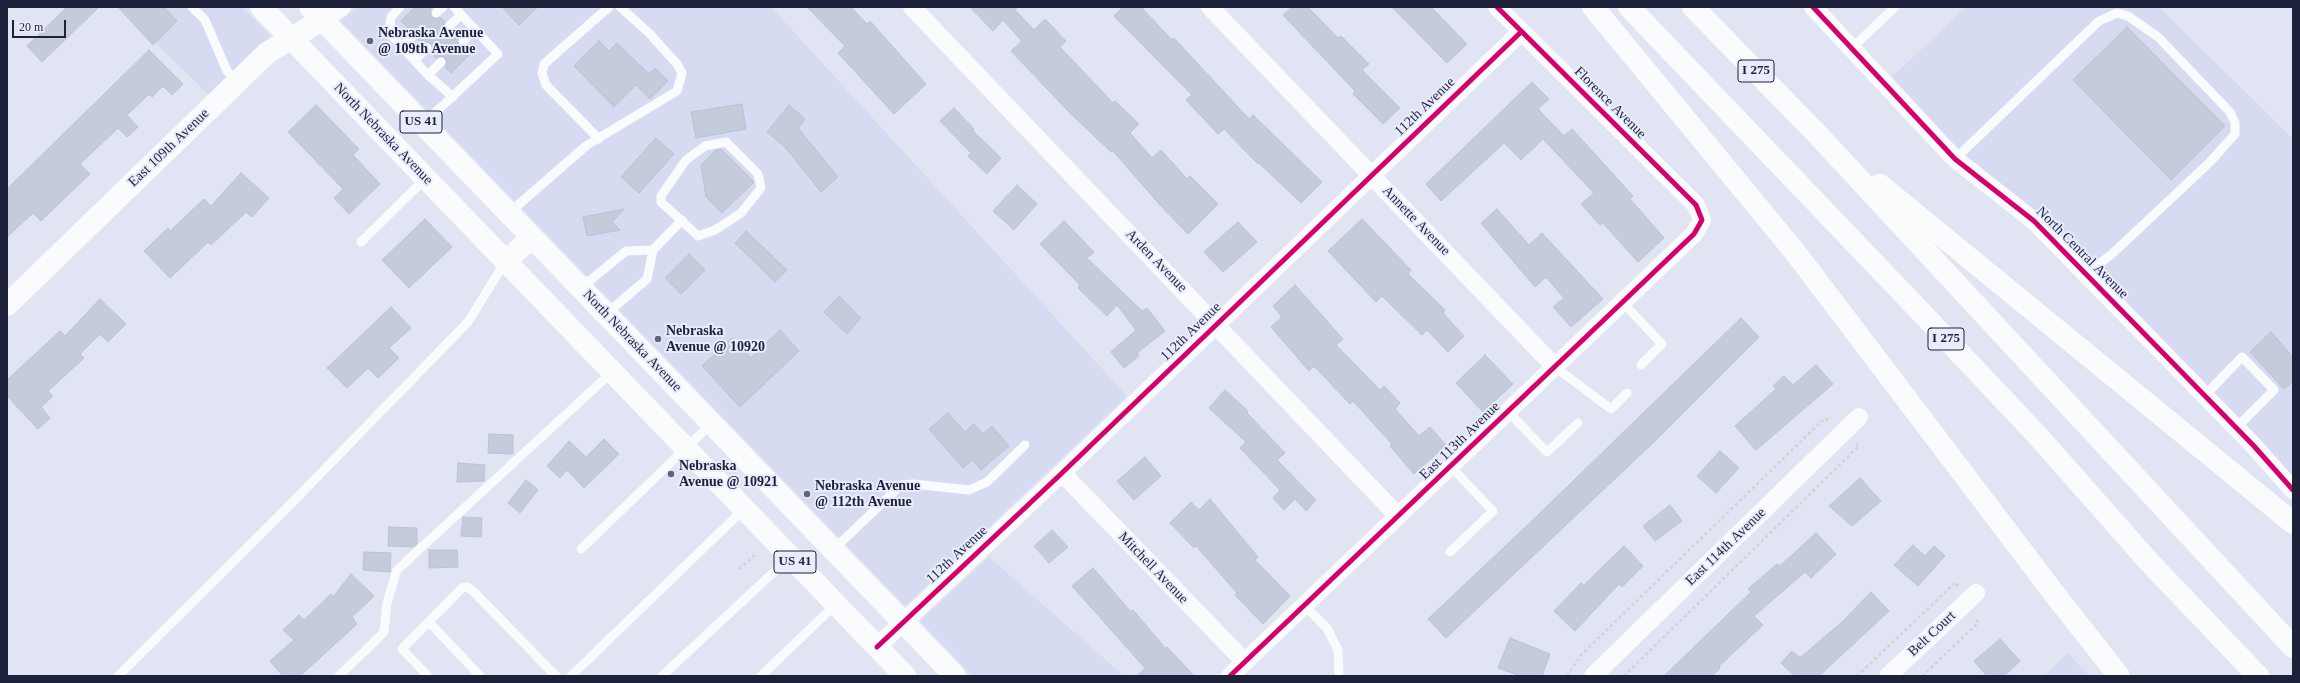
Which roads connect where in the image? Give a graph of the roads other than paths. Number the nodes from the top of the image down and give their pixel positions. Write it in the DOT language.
graph roads {
  1 [pos="192,7"];
  2 [pos="261,7"];
  3 [pos="342,7"];
  4 [pos="400,7"];
  5 [pos="454,7"];
  6 [pos="609,7"];
  7 [pos="620,7"];
  8 [pos="912,7"];
  9 [pos="1210,7"];
  10 [pos="1497,7"];
  11 [pos="1594,7"];
  12 [pos="1629,7"];
  13 [pos="1693,7"];
  14 [pos="1814,7"];
  15 [pos="1895,7"];
  16 [pos="316,13"];
  17 [pos="461,15"];
  18 [pos="449,26"];
  19 [pos="475,29"];
  20 [pos="1521,32"];
  21 [pos="414,35"];
  22 [pos="290,38"];
  23 [pos="463,41"];
  24 [pos="402,46"];
  25 [pos="427,48"];
  26 [pos="1852,48"];
  27 [pos="415,60"];
  28 [pos="441,62"];
  29 [pos="428,75"];
  30 [pos="238,82"];
  31 [pos="453,97"];
  32 [pos="423,124"];
  33 [pos="1818,136"];
  34 [pos="599,138"];
  35 [pos="1955,159"];
  36 [pos="1371,175"];
  37 [pos="426,178"];
  38 [pos="509,213"];
  39 [pos="682,220"];
  40 [pos="1702,220"];
  41 [pos="532,237"];
  42 [pos="361,242"];
  43 [pos="653,250"];
  44 [pos="505,262"];
  45 [pos="2087,273"];
  46 [pos="581,288"];
  47 [pos="1623,303"];
  48 [pos="7,305"];
  49 [pos="606,314"];
  50 [pos="1216,324"];
  51 [pos="1642,365"];
  52 [pos="1555,367"];
  53 [pos="612,372"];
  54 [pos="1627,393"];
  55 [pos="2205,396"];
  56 [pos="1508,412"];
  57 [pos="1859,417"];
  58 [pos="1578,423"];
  59 [pos="711,424"];
  60 [pos="2236,428"];
  61 [pos="1025,445"];
  62 [pos="686,449"];
  63 [pos="1450,466"];
  64 [pos="1062,473"];
  65 [pos="2293,490"];
  66 [pos="744,510"];
  67 [pos="1398,516"];
  68 [pos="2293,523"];
  69 [pos="581,549"];
  70 [pos="833,550"];
  71 [pos="1450,552"];
  72 [pos="790,557"];
  73 [pos="1972,597"];
  74 [pos="836,604"];
  75 [pos="1304,605"];
  76 [pos="429,622"];
  77 [pos="904,622"];
  78 [pos="877,647"];
  79 [pos="2293,647"];
  80 [pos="1244,662"];
  81 [pos="118,676"];
  82 [pos="338,676"];
  83 [pos="428,676"];
  84 [pos="480,676"];
  85 [pos="556,676"];
  86 [pos="571,676"];
  87 [pos="662,676"];
  88 [pos="761,676"];
  89 [pos="905,676"];
  90 [pos="955,676"];
  91 [pos="1230,676"];
  92 [pos="1339,676"];
  93 [pos="1593,676"];
  94 [pos="1888,676"];
  95 [pos="2119,676"];
  96 [pos="2258,676"];
  1 -- 30 [label="lane"];
  2 -- 22 [label="main road, North Nebraska Avenue / US 41"];
  3 -- 16 [label="street, East 109th Avenue"];
  4 -- 24 [label="lane"];
  5 -- 17 [label="lane"];
  6 -- 34 [label="lane"];
  7 -- 34 [label="lane"];
  8 -- 50 [label="street, Arden Avenue"];
  9 -- 36 [label="street, Annette Avenue"];
  10 -- 20 [label="street, Florence Avenue"];
  11 -- 95 [label="main road"];
  12 -- 96 [label="main road, I 275"];
  13 -- 33 [label="main road, I 275"];
  14 -- 26 [label="street, North Central Avenue"];
  15 -- 26 [label="lane"];
  16 -- 22 [label="main road, East 109th Avenue"];
  16 -- 32 [label="main road, North Nebraska Avenue / US 41"];
  17 -- 18 [label="lane"];
  17 -- 19 [label="lane"];
  19 -- 23 [label="lane"];
  19 -- 31 [label="lane"];
  20 -- 36 [label="street, 112th Avenue"];
  20 -- 40 [label="street, Florence Avenue"];
  21 -- 24 [label="lane"];
  22 -- 30 [label="main road, East 109th Avenue"];
  22 -- 37 [label="main road, North Nebraska Avenue / US 41"];
  24 -- 27 [label="lane"];
  25 -- 27 [label="lane"];
  26 -- 35 [label="street, North Central Avenue"];
  27 -- 29 [label="lane"];
  28 -- 29 [label="lane"];
  29 -- 31 [label="lane"];
  30 -- 48 [label="main road, East 109th Avenue"];
  31 -- 32 [label="lane"];
  32 -- 38 [label="main road, North Nebraska Avenue / US 41"];
  33 -- 68 [label="main road"];
  33 -- 79 [label="main road, I 275"];
  34 -- 38 [label="lane"];
  35 -- 45 [label="street, North Central Avenue"];
  35 -- 45 [label="lane"];
  36 -- 50 [label="street, 112th Avenue"];
  36 -- 52 [label="street, Annette Avenue"];
  37 -- 42 [label="lane"];
  37 -- 44 [label="main road, North Nebraska Avenue / US 41"];
  38 -- 41 [label="main road, North Nebraska Avenue / US 41"];
  39 -- 39 [label="lane"];
  39 -- 43 [label="lane"];
  40 -- 47 [label="street, East 113th Avenue"];
  41 -- 44 [label="main road"];
  41 -- 46 [label="main road, North Nebraska Avenue / US 41"];
  43 -- 46 [label="lane"];
  43 -- 49 [label="lane"];
  44 -- 53 [label="main road, North Nebraska Avenue / US 41"];
  44 -- 81 [label="lane"];
  45 -- 55 [label="street, North Central Avenue"];
  46 -- 49 [label="main road, North Nebraska Avenue / US 41"];
  47 -- 51 [label="lane"];
  47 -- 52 [label="street, East 113th Avenue"];
  49 -- 59 [label="main road, North Nebraska Avenue / US 41"];
  50 -- 64 [label="street, 112th Avenue"];
  50 -- 67 [label="street, Arden Avenue"];
  52 -- 54 [label="lane"];
  52 -- 56 [label="street, East 113th Avenue"];
  53 -- 62 [label="main road, North Nebraska Avenue / US 41"];
  53 -- 82 [label="lane"];
  55 -- 60 [label="street, North Central Avenue"];
  55 -- 60 [label="lane"];
  56 -- 58 [label="lane"];
  56 -- 63 [label="street, East 113th Avenue"];
  57 -- 93 [label="street, East 114th Avenue"];
  59 -- 62 [label="lane"];
  59 -- 70 [label="main road, North Nebraska Avenue / US 41"];
  60 -- 65 [label="street, North Central Avenue"];
  61 -- 70 [label="lane"];
  62 -- 66 [label="main road, North Nebraska Avenue / US 41"];
  62 -- 69 [label="lane"];
  63 -- 67 [label="street, East 113th Avenue"];
  63 -- 71 [label="lane"];
  64 -- 77 [label="street, 112th Avenue"];
  64 -- 80 [label="street, Mitchell Avenue"];
  66 -- 72 [label="main road, North Nebraska Avenue / US 41"];
  66 -- 86 [label="lane"];
  67 -- 75 [label="street, East 113th Avenue"];
  70 -- 77 [label="main road, North Nebraska Avenue / US 41"];
  72 -- 74 [label="main road, North Nebraska Avenue / US 41"];
  72 -- 87 [label="lane"];
  73 -- 94 [label="street, Belt Court"];
  74 -- 78 [label="main road, North Nebraska Avenue / US 41"];
  74 -- 88 [label="lane"];
  75 -- 80 [label="street, East 113th Avenue"];
  75 -- 92 [label="lane"];
  76 -- 83 [label="lane"];
  76 -- 84 [label="lane"];
  76 -- 85 [label="lane"];
  77 -- 78 [label="street, 112th Avenue"];
  77 -- 90 [label="main road, North Nebraska Avenue / US 41"];
  78 -- 89 [label="main road, North Nebraska Avenue / US 41"];
  80 -- 91 [label="street, East 113th Avenue"];
}
